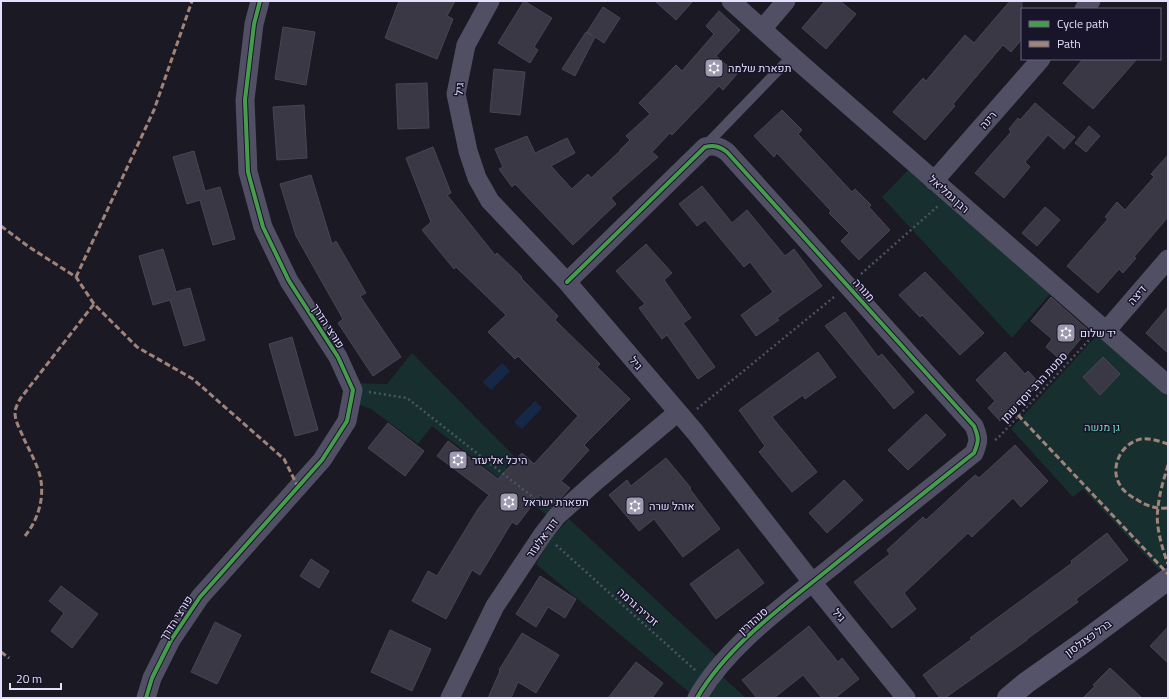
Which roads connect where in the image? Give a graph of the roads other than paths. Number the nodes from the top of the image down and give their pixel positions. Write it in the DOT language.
graph roads {
  1 [pos="260,1"];
  2 [pos="490,1"];
  3 [pos="731,1"];
  4 [pos="786,1"];
  5 [pos="762,29"];
  6 [pos="792,56"];
  7 [pos="1040,60"];
  8 [pos="705,147"];
  9 [pos="934,181"];
  10 [pos="1168,259"];
  11 [pos="567,282"];
  12 [pos="1104,329"];
  13 [pos="1168,385"];
  14 [pos="681,416"];
  15 [pos="1168,579"];
  16 [pos="812,582"];
  17 [pos="146,698"];
  18 [pos="450,698"];
  19 [pos="697,698"];
  20 [pos="906,698"];
  21 [pos="1008,698"];
  1 -- 17 [label="street, פורצי הדרך"];
  2 -- 11 [label="street, גיל"];
  3 -- 5 [label="street, רבן גמליאל"];
  4 -- 5 [label="street"];
  5 -- 6 [label="street, רבן גמליאל"];
  6 -- 8 [label="lane"];
  6 -- 9 [label="street, רבן גמליאל"];
  7 -- 9 [label="street, רינה"];
  8 -- 11 [label="street"];
  8 -- 16 [label="street, מנורה"];
  9 -- 12 [label="street, רבן גמליאל"];
  10 -- 12 [label="street, דיצה"];
  11 -- 14 [label="street, גיל"];
  12 -- 13 [label="street, רבן גמליאל"];
  14 -- 16 [label="street, גיל"];
  14 -- 18 [label="street, דוד אלעזר"];
  15 -- 21 [label="street, ברל כצנלסון"];
  16 -- 19 [label="street, סנהדרין"];
  16 -- 20 [label="street, גיל"];
}
